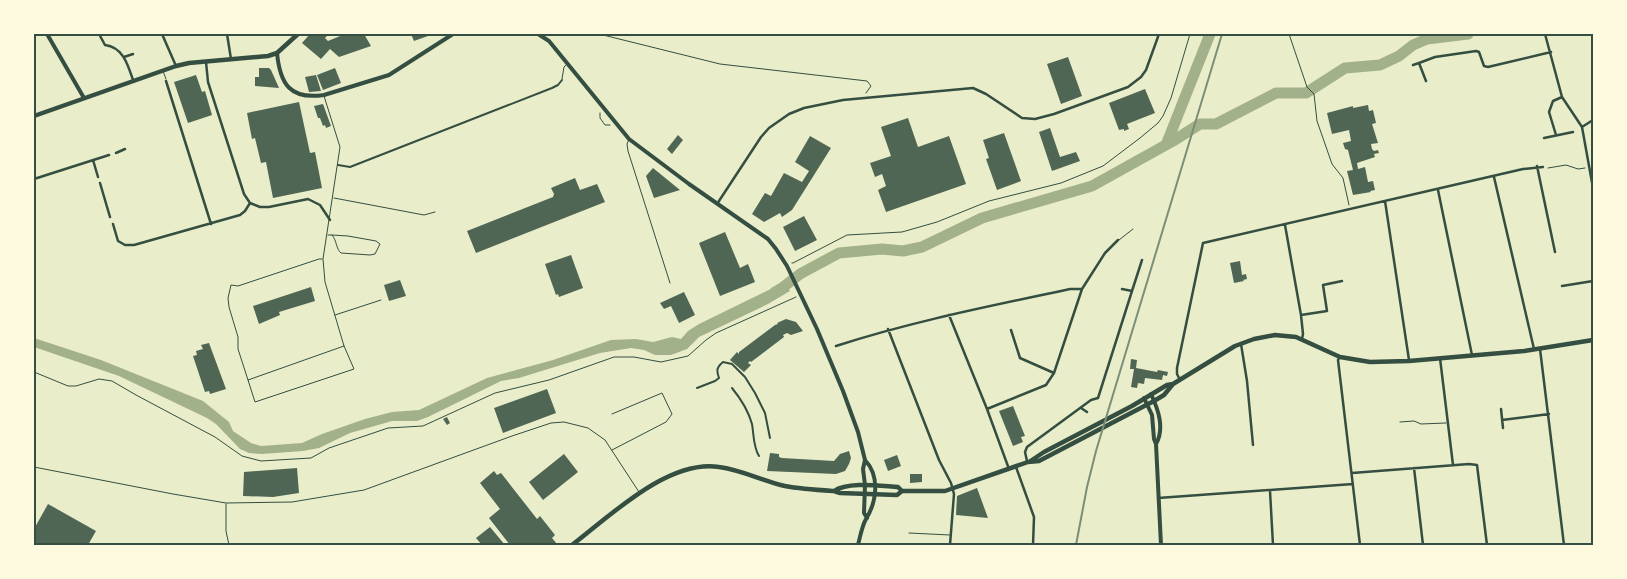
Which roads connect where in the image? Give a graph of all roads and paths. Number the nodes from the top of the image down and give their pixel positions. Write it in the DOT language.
graph roads {
  1 [pos="47,34"];
  2 [pos="98,34"];
  3 [pos="162,34"];
  4 [pos="227,34"];
  5 [pos="298,34"];
  6 [pos="453,34"];
  7 [pos="538,34"];
  8 [pos="547,34"];
  9 [pos="599,34"];
  10 [pos="1159,34"];
  11 [pos="1190,34"];
  12 [pos="1289,34"];
  13 [pos="1545,34"];
  14 [pos="548,41"];
  15 [pos="1551,52"];
  16 [pos="277,53"];
  17 [pos="133,54"];
  18 [pos="124,57"];
  19 [pos="231,59"];
  20 [pos="206,62"];
  21 [pos="1419,63"];
  22 [pos="568,64"];
  23 [pos="1413,65"];
  24 [pos="176,66"];
  25 [pos="163,70"];
  26 [pos="134,80"];
  27 [pos="562,80"];
  28 [pos="166,81"];
  29 [pos="1426,81"];
  30 [pos="324,95"];
  31 [pos="1562,97"];
  32 [pos="84,98"];
  33 [pos="863,98"];
  34 [pos="600,115"];
  35 [pos="34,116"];
  36 [pos="1593,120"];
  37 [pos="608,125"];
  38 [pos="1582,127"];
  39 [pos="1574,132"];
  40 [pos="1556,135"];
  41 [pos="629,138"];
  42 [pos="1544,138"];
  43 [pos="125,149"];
  44 [pos="116,152"];
  45 [pos="109,155"];
  46 [pos="93,160"];
  47 [pos="338,165"];
  48 [pos="1537,166"];
  49 [pos="1544,168"];
  50 [pos="1585,168"];
  51 [pos="98,176"];
  52 [pos="1494,177"];
  53 [pos="34,179"];
  54 [pos="100,183"];
  55 [pos="1593,188"];
  56 [pos="1438,190"];
  57 [pos="333,198"];
  58 [pos="1385,201"];
  59 [pos="250,203"];
  60 [pos="716,204"];
  61 [pos="1350,209"];
  62 [pos="435,212"];
  63 [pos="110,217"];
  64 [pos="330,220"];
  65 [pos="113,224"];
  66 [pos="211,224"];
  67 [pos="1285,224"];
  68 [pos="1132,229"];
  69 [pos="327,235"];
  70 [pos="332,236"];
  71 [pos="1118,240"];
  72 [pos="1555,252"];
  73 [pos="323,259"];
  74 [pos="1142,260"];
  75 [pos="789,267"];
  76 [pos="1342,281"];
  77 [pos="1593,281"];
  78 [pos="670,283"];
  79 [pos="1581,283"];
  80 [pos="1562,286"];
  81 [pos="1122,288"];
  82 [pos="1082,289"];
  83 [pos="1582,289"];
  84 [pos="1132,291"];
  85 [pos="796,297"];
  86 [pos="381,300"];
  87 [pos="334,315"];
  88 [pos="949,315"];
  89 [pos="1302,315"];
  90 [pos="888,329"];
  91 [pos="1011,330"];
  92 [pos="1302,339"];
  93 [pos="1593,340"];
  94 [pos="1241,343"];
  95 [pos="344,346"];
  96 [pos="836,346"];
  97 [pos="1540,349"];
  98 [pos="1534,350"];
  99 [pos="1472,355"];
  100 [pos="1340,357"];
  101 [pos="1440,358"];
  102 [pos="1409,361"];
  103 [pos="34,372"];
  104 [pos="1054,373"];
  105 [pos="248,380"];
  106 [pos="1180,380"];
  107 [pos="1173,384"];
  108 [pos="697,388"];
  109 [pos="732,388"];
  110 [pos="1151,394"];
  111 [pos="1144,398"];
  112 [pos="1154,401"];
  113 [pos="1147,405"];
  114 [pos="1081,408"];
  115 [pos="987,409"];
  116 [pos="1501,409"];
  117 [pos="1087,412"];
  118 [pos="612,414"];
  119 [pos="1549,414"];
  120 [pos="1502,420"];
  121 [pos="1400,422"];
  122 [pos="1448,423"];
  123 [pos="1503,428"];
  124 [pos="770,438"];
  125 [pos="1156,444"];
  126 [pos="1253,444"];
  127 [pos="612,450"];
  128 [pos="759,456"];
  129 [pos="865,460"];
  130 [pos="1028,462"];
  131 [pos="1453,465"];
  132 [pos="34,467"];
  133 [pos="1016,467"];
  134 [pos="1414,468"];
  135 [pos="1009,469"];
  136 [pos="1352,473"];
  137 [pos="1353,484"];
  138 [pos="865,485"];
  139 [pos="875,486"];
  140 [pos="953,489"];
  141 [pos="834,490"];
  142 [pos="902,491"];
  143 [pos="1270,491"];
  144 [pos="639,493"];
  145 [pos="865,494"];
  146 [pos="875,494"];
  147 [pos="1158,498"];
  148 [pos="226,503"];
  149 [pos="867,518"];
  150 [pos="909,533"];
  151 [pos="950,534"];
  152 [pos="229,545"];
  153 [pos="572,545"];
  154 [pos="858,545"];
  155 [pos="950,545"];
  156 [pos="1033,545"];
  157 [pos="1160,545"];
  158 [pos="1273,545"];
  159 [pos="1360,545"];
  160 [pos="1423,545"];
  161 [pos="1487,545"];
  162 [pos="1564,545"];
  1 -- 32 [label="main road"];
  2 -- 18 [label="street"];
  3 -- 24 [label="street"];
  4 -- 19 [label="street"];
  5 -- 16 [label="main road"];
  6 -- 30 [label="main road"];
  7 -- 14 [label="main road"];
  8 -- 14 [label="main road"];
  9 -- 33 [label="path"];
  10 -- 33 [label="street"];
  11 -- 75 [label="path"];
  12 -- 61 [label="path"];
  13 -- 15 [label="street"];
  14 -- 22 [label="main road"];
  15 -- 21 [label="street"];
  15 -- 31 [label="street"];
  16 -- 19 [label="main road"];
  16 -- 30 [label="main road"];
  17 -- 18 [label="street"];
  18 -- 26 [label="street"];
  19 -- 20 [label="main road"];
  20 -- 24 [label="main road"];
  20 -- 59 [label="street"];
  21 -- 23 [label="street"];
  21 -- 29 [label="street"];
  22 -- 27 [label="lane"];
  22 -- 41 [label="main road"];
  24 -- 25 [label="main road"];
  25 -- 26 [label="main road"];
  25 -- 28 [label="lane"];
  26 -- 32 [label="main road"];
  27 -- 47 [label="street"];
  28 -- 66 [label="street"];
  30 -- 47 [label="lane"];
  31 -- 38 [label="street"];
  31 -- 40 [label="street"];
  32 -- 35 [label="main road"];
  33 -- 60 [label="street"];
  34 -- 37 [label="path"];
  36 -- 38 [label="street"];
  38 -- 55 [label="street"];
  39 -- 40 [label="street"];
  40 -- 42 [label="street"];
  41 -- 60 [label="main road"];
  41 -- 78 [label="lane"];
  43 -- 44 [label="street"];
  45 -- 46 [label="street"];
  46 -- 51 [label="street"];
  46 -- 53 [label="street"];
  47 -- 57 [label="lane"];
  48 -- 49 [label="street"];
  48 -- 52 [label="street"];
  48 -- 72 [label="street"];
  49 -- 50 [label="path"];
  52 -- 56 [label="street"];
  52 -- 98 [label="street"];
  54 -- 63 [label="street"];
  56 -- 58 [label="street"];
  56 -- 99 [label="street"];
  57 -- 62 [label="lane"];
  57 -- 64 [label="lane"];
  58 -- 61 [label="street"];
  58 -- 102 [label="street"];
  59 -- 64 [label="street"];
  59 -- 66 [label="street"];
  60 -- 75 [label="main road"];
  61 -- 67 [label="street"];
  64 -- 69 [label="lane"];
  65 -- 66 [label="street"];
  67 -- 89 [label="street"];
  67 -- 106 [label="street"];
  68 -- 71 [label="lane"];
  69 -- 70 [label="lane"];
  69 -- 73 [label="lane"];
  70 -- 70 [label="lane"];
  71 -- 82 [label="street"];
  73 -- 87 [label="lane"];
  73 -- 105 [label="lane"];
  74 -- 84 [label="street"];
  75 -- 129 [label="main road"];
  76 -- 89 [label="street"];
  77 -- 79 [label="street"];
  79 -- 80 [label="street"];
  79 -- 83 [label="street"];
  81 -- 84 [label="street"];
  82 -- 88 [label="street"];
  82 -- 104 [label="street"];
  84 -- 114 [label="street"];
  85 -- 103 [label="path"];
  86 -- 87 [label="lane"];
  87 -- 95 [label="lane"];
  88 -- 90 [label="street"];
  88 -- 115 [label="street"];
  89 -- 92 [label="street"];
  90 -- 96 [label="street"];
  90 -- 140 [label="street"];
  91 -- 104 [label="street"];
  92 -- 94 [label="main road"];
  92 -- 100 [label="main road"];
  93 -- 97 [label="main road"];
  94 -- 106 [label="main road"];
  94 -- 126 [label="street"];
  95 -- 105 [label="lane"];
  95 -- 105 [label="lane"];
  97 -- 98 [label="main road"];
  97 -- 119 [label="street"];
  98 -- 99 [label="main road"];
  99 -- 101 [label="main road"];
  100 -- 102 [label="main road"];
  100 -- 136 [label="street"];
  101 -- 102 [label="main road"];
  101 -- 122 [label="street"];
  104 -- 115 [label="street"];
  106 -- 107 [label="main road"];
  107 -- 110 [label="main road"];
  107 -- 112 [label="main road"];
  108 -- 124 [label="street"];
  109 -- 128 [label="street"];
  110 -- 111 [label="main road"];
  110 -- 112 [label="main road"];
  111 -- 113 [label="main road"];
  111 -- 130 [label="main road"];
  112 -- 113 [label="main road"];
  112 -- 125 [label="main road"];
  113 -- 125 [label="main road"];
  113 -- 130 [label="main road"];
  114 -- 117 [label="street"];
  114 -- 130 [label="street"];
  115 -- 135 [label="street"];
  116 -- 120 [label="street"];
  118 -- 127 [label="lane"];
  119 -- 120 [label="street"];
  119 -- 162 [label="street"];
  120 -- 123 [label="street"];
  121 -- 122 [label="lane"];
  122 -- 131 [label="street"];
  125 -- 147 [label="main road"];
  127 -- 144 [label="lane"];
  127 -- 148 [label="lane"];
  129 -- 138 [label="main road"];
  129 -- 139 [label="main road"];
  130 -- 133 [label="main road"];
  131 -- 134 [label="street"];
  131 -- 161 [label="street"];
  132 -- 148 [label="lane"];
  133 -- 135 [label="main road"];
  133 -- 156 [label="street"];
  134 -- 136 [label="street"];
  134 -- 160 [label="street"];
  135 -- 140 [label="main road"];
  136 -- 137 [label="street"];
  137 -- 143 [label="street"];
  137 -- 159 [label="street"];
  138 -- 139 [label="main road"];
  138 -- 141 [label="main road"];
  138 -- 145 [label="main road"];
  139 -- 142 [label="main road"];
  139 -- 146 [label="main road"];
  140 -- 142 [label="main road"];
  140 -- 151 [label="street"];
  141 -- 144 [label="main road"];
  141 -- 145 [label="main road"];
  142 -- 146 [label="main road"];
  143 -- 147 [label="street"];
  143 -- 158 [label="street"];
  144 -- 153 [label="main road"];
  145 -- 146 [label="main road"];
  145 -- 149 [label="main road"];
  146 -- 149 [label="main road"];
  147 -- 157 [label="main road"];
  148 -- 152 [label="lane"];
  149 -- 154 [label="main road"];
  150 -- 151 [label="lane"];
  151 -- 155 [label="street"];
}
